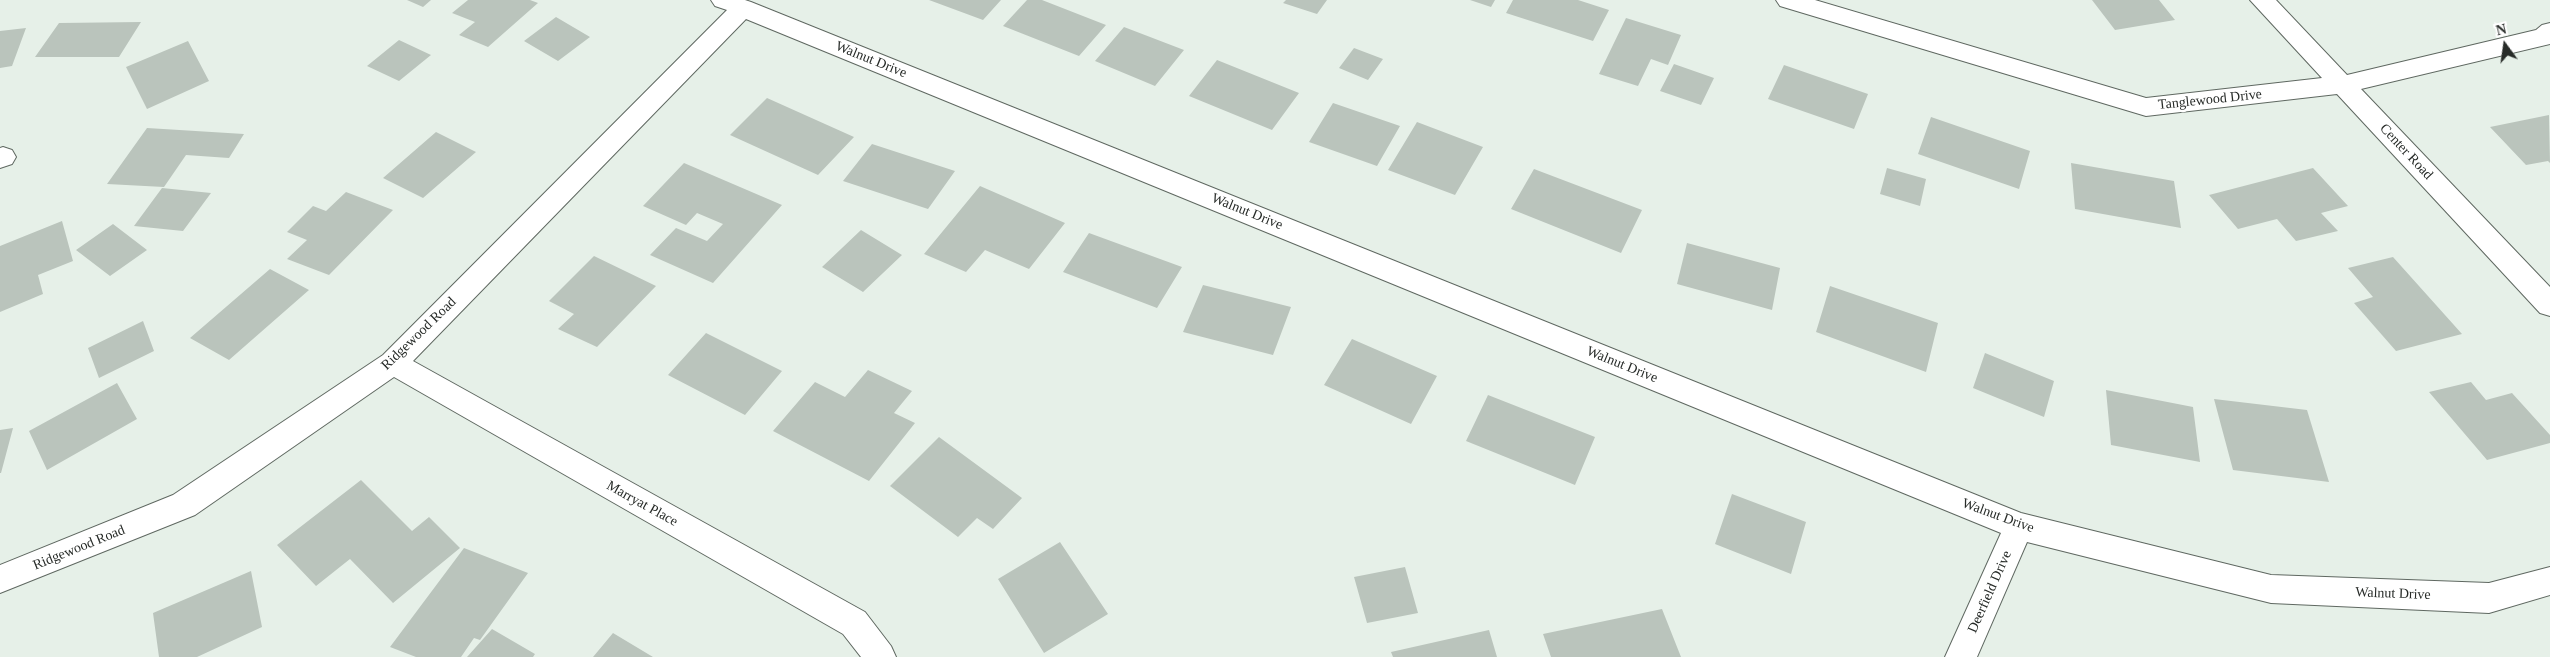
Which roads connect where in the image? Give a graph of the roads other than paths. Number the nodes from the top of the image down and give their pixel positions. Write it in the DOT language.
graph roads {
  1 [pos="1788,0"];
  2 [pos="2262,0"];
  3 [pos="733,4"];
  4 [pos="2550,31"];
  5 [pos="2342,85"];
  6 [pos="2550,305"];
  7 [pos="393,363"];
  8 [pos="2020,526"];
  9 [pos="0,579"];
  10 [pos="2550,581"];
  11 [pos="880,657"];
  12 [pos="1961,657"];
  1 -- 5 [label="street, Tanglewood Drive"];
  2 -- 5 [label="street, Center Road"];
  3 -- 7 [label="street, Ridgewood Road"];
  3 -- 8 [label="street, Walnut Drive"];
  4 -- 5 [label="street, Tanglewood Drive"];
  5 -- 6 [label="street, Center Road"];
  7 -- 9 [label="street, Ridgewood Road"];
  7 -- 11 [label="street, Marryat Place"];
  8 -- 10 [label="street, Walnut Drive"];
  8 -- 12 [label="street, Deerfield Drive"];
}
